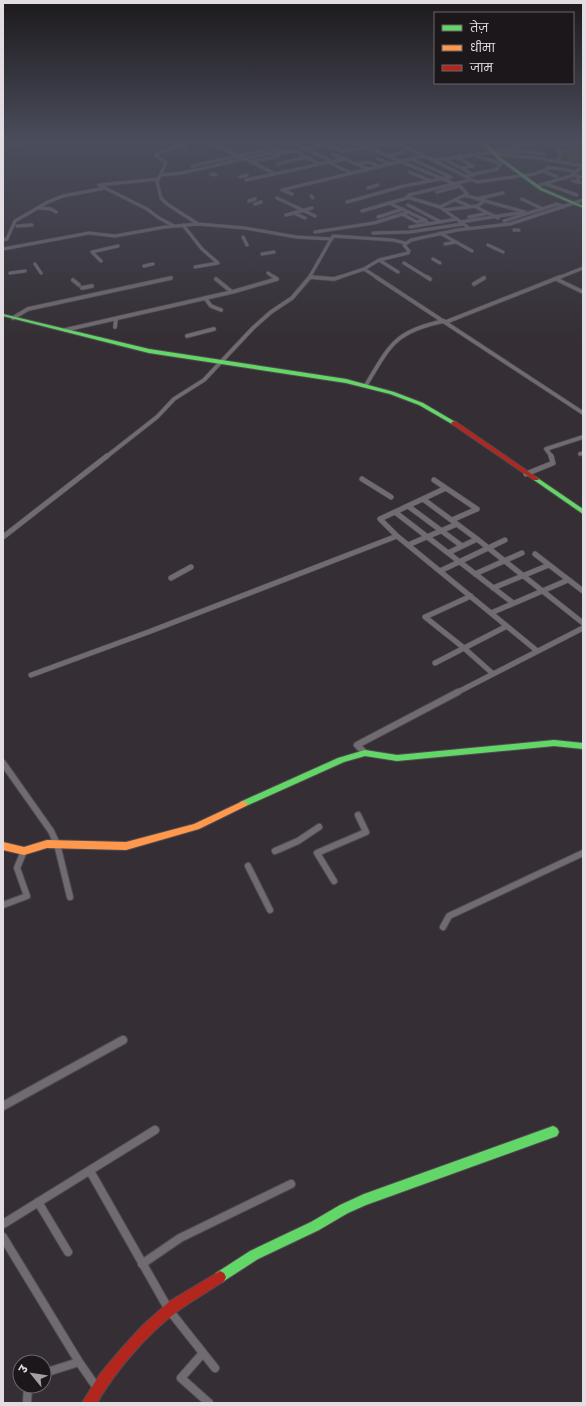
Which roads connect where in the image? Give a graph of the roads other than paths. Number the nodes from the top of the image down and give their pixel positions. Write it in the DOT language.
graph roads {
  1 [pos="477,206"];
  2 [pos="144,207"];
  3 [pos="171,207"];
  4 [pos="294,207"];
  5 [pos="377,207"];
  6 [pos="399,207"];
  7 [pos="412,207"];
  8 [pos="440,207"];
  9 [pos="465,207"];
  10 [pos="510,207"];
  11 [pos="538,207"];
  12 [pos="550,207"];
  13 [pos="564,207"];
  14 [pos="39,208"];
  15 [pos="312,208"];
  16 [pos="359,208"];
  17 [pos="403,209"];
  18 [pos="543,209"];
  19 [pos="366,210"];
  20 [pos="444,210"];
  21 [pos="303,211"];
  22 [pos="362,211"];
  23 [pos="56,212"];
  24 [pos="409,212"];
  25 [pos="523,212"];
  26 [pos="294,213"];
  27 [pos="489,213"];
  28 [pos="402,214"];
  29 [pos="286,215"];
  30 [pos="315,216"];
  31 [pos="497,217"];
  32 [pos="305,218"];
  33 [pos="434,218"];
  34 [pos="457,219"];
  35 [pos="384,220"];
  36 [pos="425,220"];
  37 [pos="473,220"];
  38 [pos="504,221"];
  39 [pos="441,222"];
  40 [pos="462,223"];
  41 [pos="198,224"];
  42 [pos="428,224"];
  43 [pos="510,224"];
  44 [pos="32,225"];
  45 [pos="183,225"];
  46 [pos="17,226"];
  47 [pos="174,226"];
  48 [pos="410,227"];
  49 [pos="469,228"];
  50 [pos="514,230"];
  51 [pos="519,230"];
  52 [pos="315,232"];
  53 [pos="373,233"];
  54 [pos="440,233"];
  55 [pos="119,237"];
  56 [pos="243,237"];
  57 [pos="332,239"];
  58 [pos="3,240"];
  59 [pos="107,241"];
  60 [pos="456,242"];
  61 [pos="405,243"];
  62 [pos="445,244"];
  63 [pos="247,245"];
  64 [pos="488,245"];
  65 [pos="118,246"];
  66 [pos="3,249"];
  67 [pos="472,251"];
  68 [pos="274,252"];
  69 [pos="413,252"];
  70 [pos="503,252"];
  71 [pos="408,253"];
  72 [pos="262,254"];
  73 [pos="434,259"];
  74 [pos="380,260"];
  75 [pos="101,261"];
  76 [pos="404,263"];
  77 [pos="440,263"];
  78 [pos="35,264"];
  79 [pos="153,264"];
  80 [pos="144,266"];
  81 [pos="195,268"];
  82 [pos="364,268"];
  83 [pos="583,268"];
  84 [pos="25,271"];
  85 [pos="398,272"];
  86 [pos="10,273"];
  87 [pos="41,273"];
  88 [pos="268,274"];
  89 [pos="310,277"];
  90 [pos="171,278"];
  91 [pos="320,278"];
  92 [pos="484,278"];
  93 [pos="216,279"];
  94 [pos="430,279"];
  95 [pos="556,279"];
  96 [pos="73,280"];
  97 [pos="306,281"];
  98 [pos="474,284"];
  99 [pos="92,286"];
  100 [pos="232,292"];
  101 [pos="583,292"];
  102 [pos="206,298"];
  103 [pos="221,310"];
  104 [pos="3,315"];
  105 [pos="13,318"];
  106 [pos="116,319"];
  107 [pos="445,321"];
  108 [pos="115,327"];
  109 [pos="65,330"];
  110 [pos="214,330"];
  111 [pos="187,336"];
  112 [pos="222,361"];
  113 [pos="366,385"];
  114 [pos="583,413"];
  115 [pos="583,436"];
  116 [pos="526,474"];
  117 [pos="362,479"];
  118 [pos="434,480"];
  119 [pos="446,488"];
  120 [pos="391,497"];
  121 [pos="423,499"];
  122 [pos="408,506"];
  123 [pos="395,512"];
  124 [pos="583,512"];
  125 [pos="452,520"];
  126 [pos="457,524"];
  127 [pos="442,531"];
  128 [pos="397,536"];
  129 [pos="3,537"];
  130 [pos="427,537"];
  131 [pos="477,539"];
  132 [pos="505,540"];
  133 [pos="408,546"];
  134 [pos="462,546"];
  135 [pos="489,548"];
  136 [pos="448,553"];
  137 [pos="522,553"];
  138 [pos="535,554"];
  139 [pos="505,561"];
  140 [pos="459,562"];
  141 [pos="549,565"];
  142 [pos="192,567"];
  143 [pos="440,571"];
  144 [pos="475,574"];
  145 [pos="523,575"];
  146 [pos="171,578"];
  147 [pos="568,580"];
  148 [pos="493,588"];
  149 [pos="542,591"];
  150 [pos="583,591"];
  151 [pos="470,596"];
  152 [pos="513,603"];
  153 [pos="491,613"];
  154 [pos="583,623"];
  155 [pos="507,626"];
  156 [pos="583,628"];
  157 [pos="464,648"];
  158 [pos="536,650"];
  159 [pos="435,663"];
  160 [pos="492,673"];
  161 [pos="32,675"];
  162 [pos="583,746"];
  163 [pos="365,753"];
  164 [pos="3,763"];
  165 [pos="358,815"];
  166 [pos="319,828"];
  167 [pos="57,844"];
  168 [pos="3,846"];
  169 [pos="24,851"];
  170 [pos="275,852"];
  171 [pos="583,853"];
  172 [pos="248,866"];
  173 [pos="334,881"];
  174 [pos="70,897"];
  175 [pos="3,905"];
  176 [pos="270,910"];
  177 [pos="443,927"];
  178 [pos="123,1040"];
  179 [pos="3,1106"];
  180 [pos="155,1130"];
  181 [pos="553,1132"];
  182 [pos="90,1171"];
  183 [pos="291,1184"];
  184 [pos="38,1202"];
  185 [pos="3,1224"];
  186 [pos="3,1237"];
  187 [pos="68,1252"];
  188 [pos="142,1264"];
  189 [pos="169,1310"];
  190 [pos="203,1353"];
  191 [pos="79,1362"];
  192 [pos="215,1368"];
  193 [pos="52,1370"];
  194 [pos="97,1388"];
  195 [pos="89,1403"];
  196 [pos="210,1403"];
  1 -- 27 [label="street"];
  2 -- 47 [label="street"];
  3 -- 41 [label="street"];
  4 -- 21 [label="street"];
  5 -- 19 [label="street"];
  6 -- 17 [label="street"];
  7 -- 33 [label="street"];
  8 -- 20 [label="street"];
  9 -- 20 [label="street"];
  10 -- 25 [label="street"];
  11 -- 18 [label="street"];
  11 -- 25 [label="street"];
  12 -- 18 [label="street"];
  13 -- 43 [label="street"];
  14 -- 23 [label="street"];
  14 -- 58 [label="street"];
  15 -- 21 [label="street"];
  16 -- 19 [label="street"];
  17 -- 24 [label="street"];
  17 -- 35 [label="street"];
  18 -- 38 [label="street"];
  19 -- 22 [label="street"];
  20 -- 34 [label="street"];
  21 -- 26 [label="street"];
  21 -- 30 [label="street"];
  24 -- 28 [label="street"];
  24 -- 36 [label="street"];
  25 -- 31 [label="street"];
  26 -- 29 [label="street"];
  26 -- 32 [label="street"];
  27 -- 31 [label="street"];
  27 -- 37 [label="street"];
  28 -- 35 [label="street"];
  28 -- 36 [label="street"];
  31 -- 37 [label="street"];
  31 -- 38 [label="street"];
  33 -- 36 [label="street"];
  33 -- 39 [label="street"];
  34 -- 39 [label="street"];
  34 -- 40 [label="street"];
  35 -- 52 [label="street"];
  36 -- 42 [label="street"];
  37 -- 40 [label="street"];
  38 -- 43 [label="street"];
  39 -- 42 [label="street"];
  40 -- 49 [label="street"];
  40 -- 53 [label="street"];
  41 -- 45 [label="street"];
  41 -- 57 [label="street"];
  42 -- 48 [label="street"];
  43 -- 49 [label="street"];
  44 -- 46 [label="street"];
  45 -- 47 [label="street"];
  45 -- 81 [label="street"];
  47 -- 55 [label="street"];
  49 -- 54 [label="street"];
  50 -- 51 [label="street"];
  54 -- 60 [label="street"];
  54 -- 61 [label="street"];
  55 -- 59 [label="street"];
  55 -- 66 [label="street"];
  56 -- 63 [label="street"];
  57 -- 61 [label="street"];
  57 -- 89 [label="street"];
  60 -- 62 [label="street"];
  60 -- 67 [label="street"];
  61 -- 71 [label="street"];
  64 -- 70 [label="street"];
  65 -- 75 [label="street"];
  68 -- 72 [label="street"];
  69 -- 71 [label="street"];
  71 -- 74 [label="street"];
  73 -- 77 [label="street"];
  74 -- 82 [label="street"];
  74 -- 85 [label="street"];
  76 -- 94 [label="street"];
  78 -- 87 [label="street"];
  79 -- 80 [label="street"];
  82 -- 91 [label="street"];
  82 -- 107 [label="street"];
  83 -- 95 [label="street"];
  84 -- 86 [label="street"];
  88 -- 100 [label="street"];
  89 -- 91 [label="street"];
  89 -- 97 [label="street"];
  90 -- 105 [label="street"];
  91 -- 97 [label="street"];
  92 -- 98 [label="street"];
  93 -- 100 [label="street"];
  95 -- 101 [label="street"];
  95 -- 107 [label="street"];
  96 -- 99 [label="street"];
  97 -- 112 [label="street"];
  100 -- 102 [label="street"];
  102 -- 103 [label="street"];
  102 -- 106 [label="street"];
  104 -- 105 [label="street"];
  105 -- 109 [label="street"];
  106 -- 108 [label="street"];
  106 -- 109 [label="street"];
  107 -- 113 [label="street"];
  107 -- 114 [label="street"];
  109 -- 112 [label="street"];
  110 -- 111 [label="street"];
  112 -- 113 [label="street"];
  112 -- 129 [label="street"];
  113 -- 116 [label="street"];
  115 -- 116 [label="street"];
  116 -- 124 [label="street"];
  117 -- 120 [label="street"];
  118 -- 119 [label="street"];
  119 -- 121 [label="street"];
  119 -- 125 [label="street"];
  121 -- 122 [label="street"];
  121 -- 125 [label="street"];
  122 -- 123 [label="street"];
  122 -- 127 [label="street"];
  123 -- 128 [label="street"];
  123 -- 130 [label="street"];
  125 -- 126 [label="street"];
  126 -- 127 [label="street"];
  126 -- 131 [label="street"];
  127 -- 130 [label="street"];
  127 -- 134 [label="street"];
  128 -- 133 [label="street"];
  128 -- 161 [label="street"];
  130 -- 133 [label="street"];
  130 -- 136 [label="street"];
  131 -- 134 [label="street"];
  131 -- 135 [label="street"];
  132 -- 135 [label="street"];
  133 -- 143 [label="street"];
  134 -- 136 [label="street"];
  135 -- 139 [label="street"];
  135 -- 140 [label="street"];
  136 -- 140 [label="street"];
  137 -- 139 [label="street"];
  138 -- 141 [label="street"];
  139 -- 144 [label="street"];
  139 -- 145 [label="street"];
  140 -- 143 [label="street"];
  140 -- 144 [label="street"];
  141 -- 145 [label="street"];
  141 -- 147 [label="street"];
  142 -- 146 [label="street"];
  143 -- 151 [label="street"];
  144 -- 148 [label="street"];
  145 -- 148 [label="street"];
  145 -- 149 [label="street"];
  147 -- 149 [label="street"];
  147 -- 150 [label="street"];
  148 -- 152 [label="street"];
  149 -- 152 [label="street"];
  149 -- 154 [label="street"];
  151 -- 153 [label="street"];
  151 -- 157 [label="street"];
  152 -- 153 [label="street"];
  153 -- 155 [label="street"];
  155 -- 157 [label="street"];
  155 -- 158 [label="street"];
  156 -- 158 [label="street"];
  157 -- 159 [label="street"];
  157 -- 160 [label="street"];
  158 -- 160 [label="street"];
  160 -- 163 [label="street"];
  162 -- 163 [label="street"];
  163 -- 167 [label="street"];
  164 -- 167 [label="street"];
  165 -- 173 [label="street"];
  166 -- 170 [label="street"];
  167 -- 169 [label="street"];
  167 -- 174 [label="street"];
  168 -- 169 [label="street"];
  169 -- 175 [label="street"];
  171 -- 177 [label="street"];
  172 -- 176 [label="street"];
  178 -- 179 [label="street"];
  180 -- 182 [label="street"];
  181 -- 189 [label="street"];
  182 -- 184 [label="street"];
  182 -- 188 [label="street"];
  183 -- 188 [label="street"];
  184 -- 185 [label="street"];
  184 -- 187 [label="street"];
  186 -- 191 [label="street"];
  188 -- 189 [label="street"];
  189 -- 190 [label="street"];
  189 -- 194 [label="street"];
  190 -- 192 [label="street"];
  190 -- 196 [label="street"];
  191 -- 193 [label="street"];
  191 -- 194 [label="street"];
  194 -- 195 [label="street"];
}
